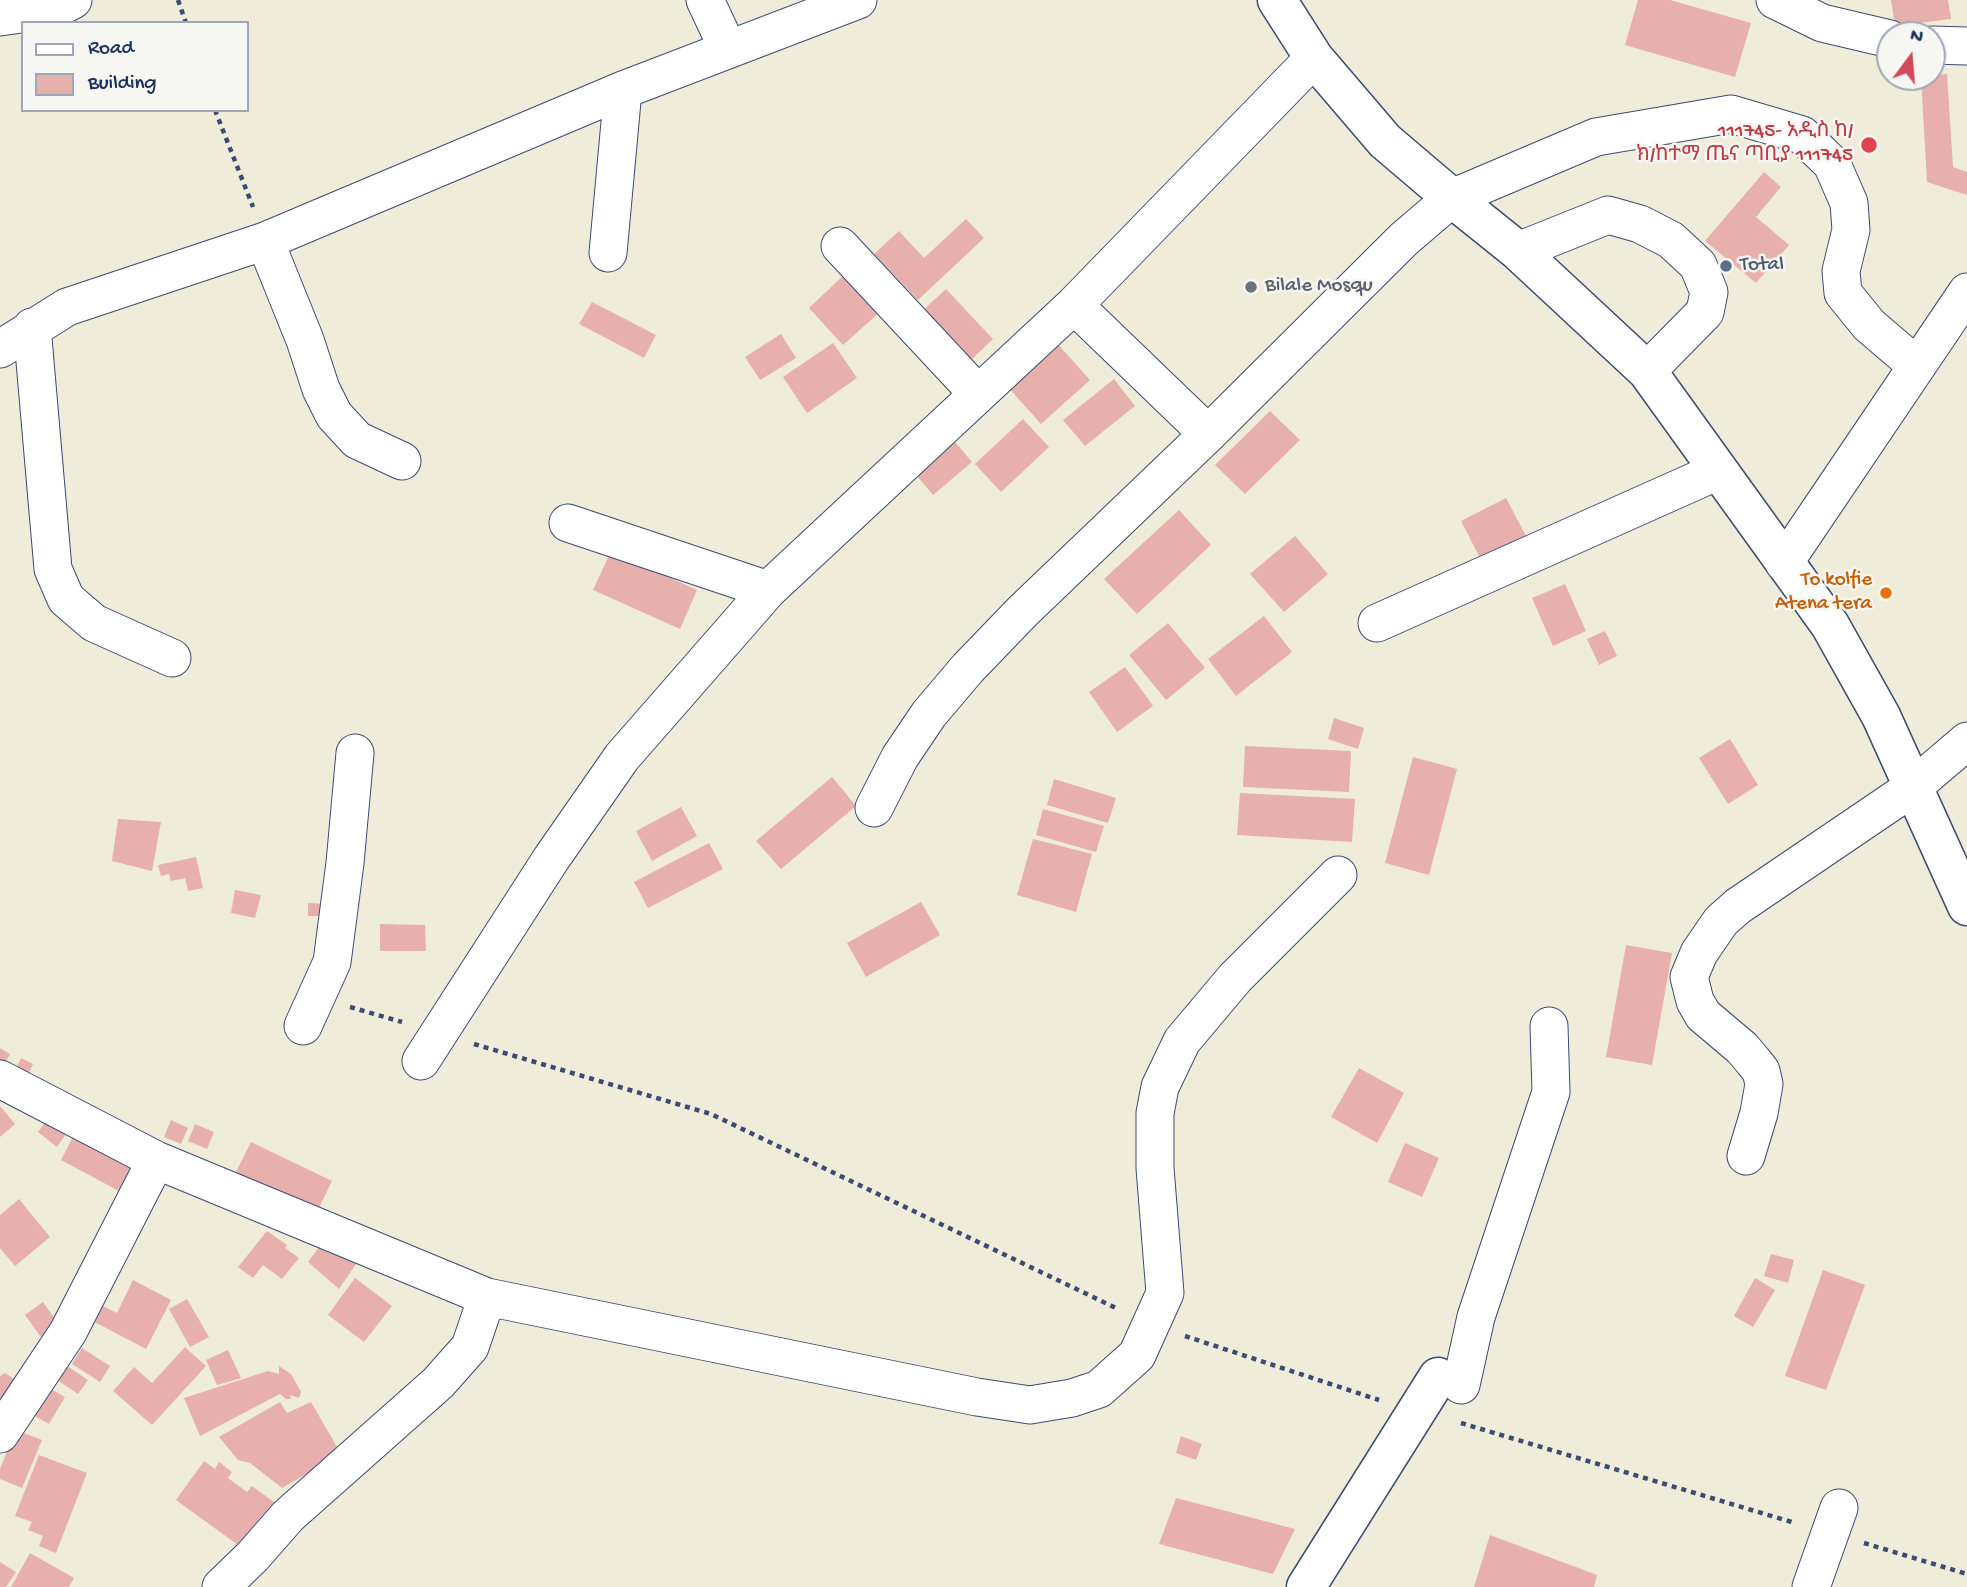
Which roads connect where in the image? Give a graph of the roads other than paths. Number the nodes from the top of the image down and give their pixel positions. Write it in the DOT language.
graph roads {
  1 [pos="74,0"];
  2 [pos="705,0"];
  3 [pos="858,0"];
  4 [pos="1277,0"];
  5 [pos="1775,0"];
  6 [pos="0,16"];
  7 [pos="1876,35"];
  8 [pos="1946,45"];
  9 [pos="1967,46"];
  10 [pos="728,49"];
  11 [pos="1314,58"];
  12 [pos="623,90"];
  13 [pos="1452,198"];
  14 [pos="265,241"];
  15 [pos="840,246"];
  16 [pos="1518,251"];
  17 [pos="608,253"];
  18 [pos="1967,292"];
  19 [pos="1074,305"];
  20 [pos="32,327"];
  21 [pos="0,349"];
  22 [pos="1917,366"];
  23 [pos="1647,371"];
  24 [pos="978,394"];
  25 [pos="1208,434"];
  26 [pos="402,461"];
  27 [pos="1718,471"];
  28 [pos="568,523"];
  29 [pos="1784,563"];
  30 [pos="768,590"];
  31 [pos="1377,623"];
  32 [pos="172,658"];
  33 [pos="1967,741"];
  34 [pos="355,753"];
  35 [pos="1912,788"];
  36 [pos="874,808"];
  37 [pos="1338,875"];
  38 [pos="1967,906"];
  39 [pos="303,1026"];
  40 [pos="1549,1026"];
  41 [pos="421,1061"];
  42 [pos="0,1079"];
  43 [pos="1746,1156"];
  44 [pos="156,1160"];
  45 [pos="487,1297"];
  46 [pos="1449,1381"];
  47 [pos="0,1434"];
  48 [pos="1839,1508"];
  49 [pos="221,1587"];
  50 [pos="1306,1587"];
  51 [pos="1336,1587"];
  52 [pos="1811,1587"];
  1 -- 6 [label="street"];
  2 -- 10 [label="street"];
  3 -- 10 [label="street"];
  4 -- 11 [label="main road"];
  5 -- 7 [label="street"];
  8 -- 9 [label="street"];
  10 -- 12 [label="street"];
  11 -- 13 [label="main road"];
  11 -- 19 [label="street"];
  12 -- 14 [label="street"];
  12 -- 17 [label="street"];
  13 -- 16 [label="main road"];
  13 -- 22 [label="street"];
  13 -- 25 [label="street"];
  14 -- 20 [label="street"];
  14 -- 26 [label="street"];
  15 -- 24 [label="street"];
  16 -- 23 [label="main road"];
  16 -- 23 [label="street"];
  18 -- 22 [label="street"];
  19 -- 24 [label="street"];
  19 -- 25 [label="street"];
  20 -- 21 [label="street"];
  20 -- 32 [label="street"];
  22 -- 29 [label="street"];
  23 -- 27 [label="main road"];
  24 -- 30 [label="street"];
  25 -- 36 [label="street"];
  27 -- 29 [label="main road"];
  27 -- 31 [label="street"];
  28 -- 30 [label="street"];
  29 -- 35 [label="main road"];
  30 -- 41 [label="street"];
  33 -- 35 [label="street"];
  34 -- 39 [label="street"];
  35 -- 38 [label="main road"];
  35 -- 43 [label="street"];
  37 -- 45 [label="street"];
  40 -- 46 [label="street"];
  42 -- 44 [label="street"];
  44 -- 45 [label="street"];
  44 -- 47 [label="street"];
  45 -- 49 [label="street"];
  46 -- 50 [label="main road"];
  46 -- 51 [label="main road"];
  48 -- 52 [label="street"];
}
